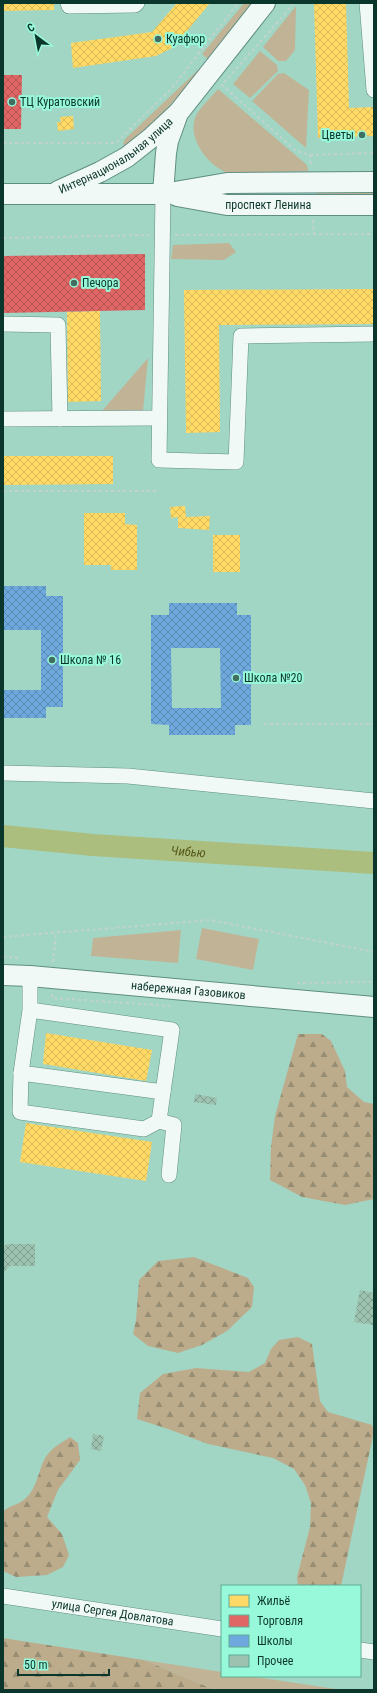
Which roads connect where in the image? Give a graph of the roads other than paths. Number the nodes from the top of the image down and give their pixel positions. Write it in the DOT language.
graph roads {
  1 [pos="68,3"];
  2 [pos="137,3"];
  3 [pos="265,3"];
  4 [pos="367,3"];
  5 [pos="374,90"];
  6 [pos="179,112"];
  7 [pos="374,182"];
  8 [pos="3,194"];
  9 [pos="50,194"];
  10 [pos="163,194"];
  11 [pos="374,205"];
  12 [pos="3,324"];
  13 [pos="374,334"];
  14 [pos="159,418"];
  15 [pos="3,419"];
  16 [pos="60,419"];
  17 [pos="3,773"];
  18 [pos="374,801"];
  19 [pos="3,975"];
  20 [pos="30,976"];
  21 [pos="374,1007"];
  22 [pos="30,1010"];
  23 [pos="21,1073"];
  24 [pos="163,1092"];
  25 [pos="159,1121"];
  26 [pos="169,1175"];
  27 [pos="3,1596"];
  28 [pos="221,1630"];
  29 [pos="361,1650"];
  30 [pos="374,1652"];
  1 -- 2 [label="street"];
  3 -- 6 [label="main road, Интернациональная улица"];
  4 -- 5 [label="street"];
  6 -- 9 [label="main road, Интернациональная улица"];
  6 -- 10 [label="main road, Интернациональная улица"];
  7 -- 10 [label="main road, проспект Ленина"];
  8 -- 9 [label="main road, проспект Ленина"];
  9 -- 10 [label="main road, проспект Ленина"];
  10 -- 11 [label="main road, проспект Ленина"];
  10 -- 14 [label="street"];
  12 -- 16 [label="street"];
  13 -- 14 [label="street"];
  14 -- 16 [label="street"];
  15 -- 16 [label="street"];
  17 -- 18 [label="street"];
  19 -- 20 [label="main road, набережная Газовиков"];
  20 -- 21 [label="main road, набережная Газовиков"];
  20 -- 22 [label="street"];
  22 -- 23 [label="street"];
  22 -- 24 [label="street"];
  23 -- 24 [label="street"];
  23 -- 25 [label="street"];
  24 -- 25 [label="street"];
  25 -- 26 [label="street"];
  27 -- 28 [label="street, улица Сергея Довлатова"];
  29 -- 30 [label="street"];
}
